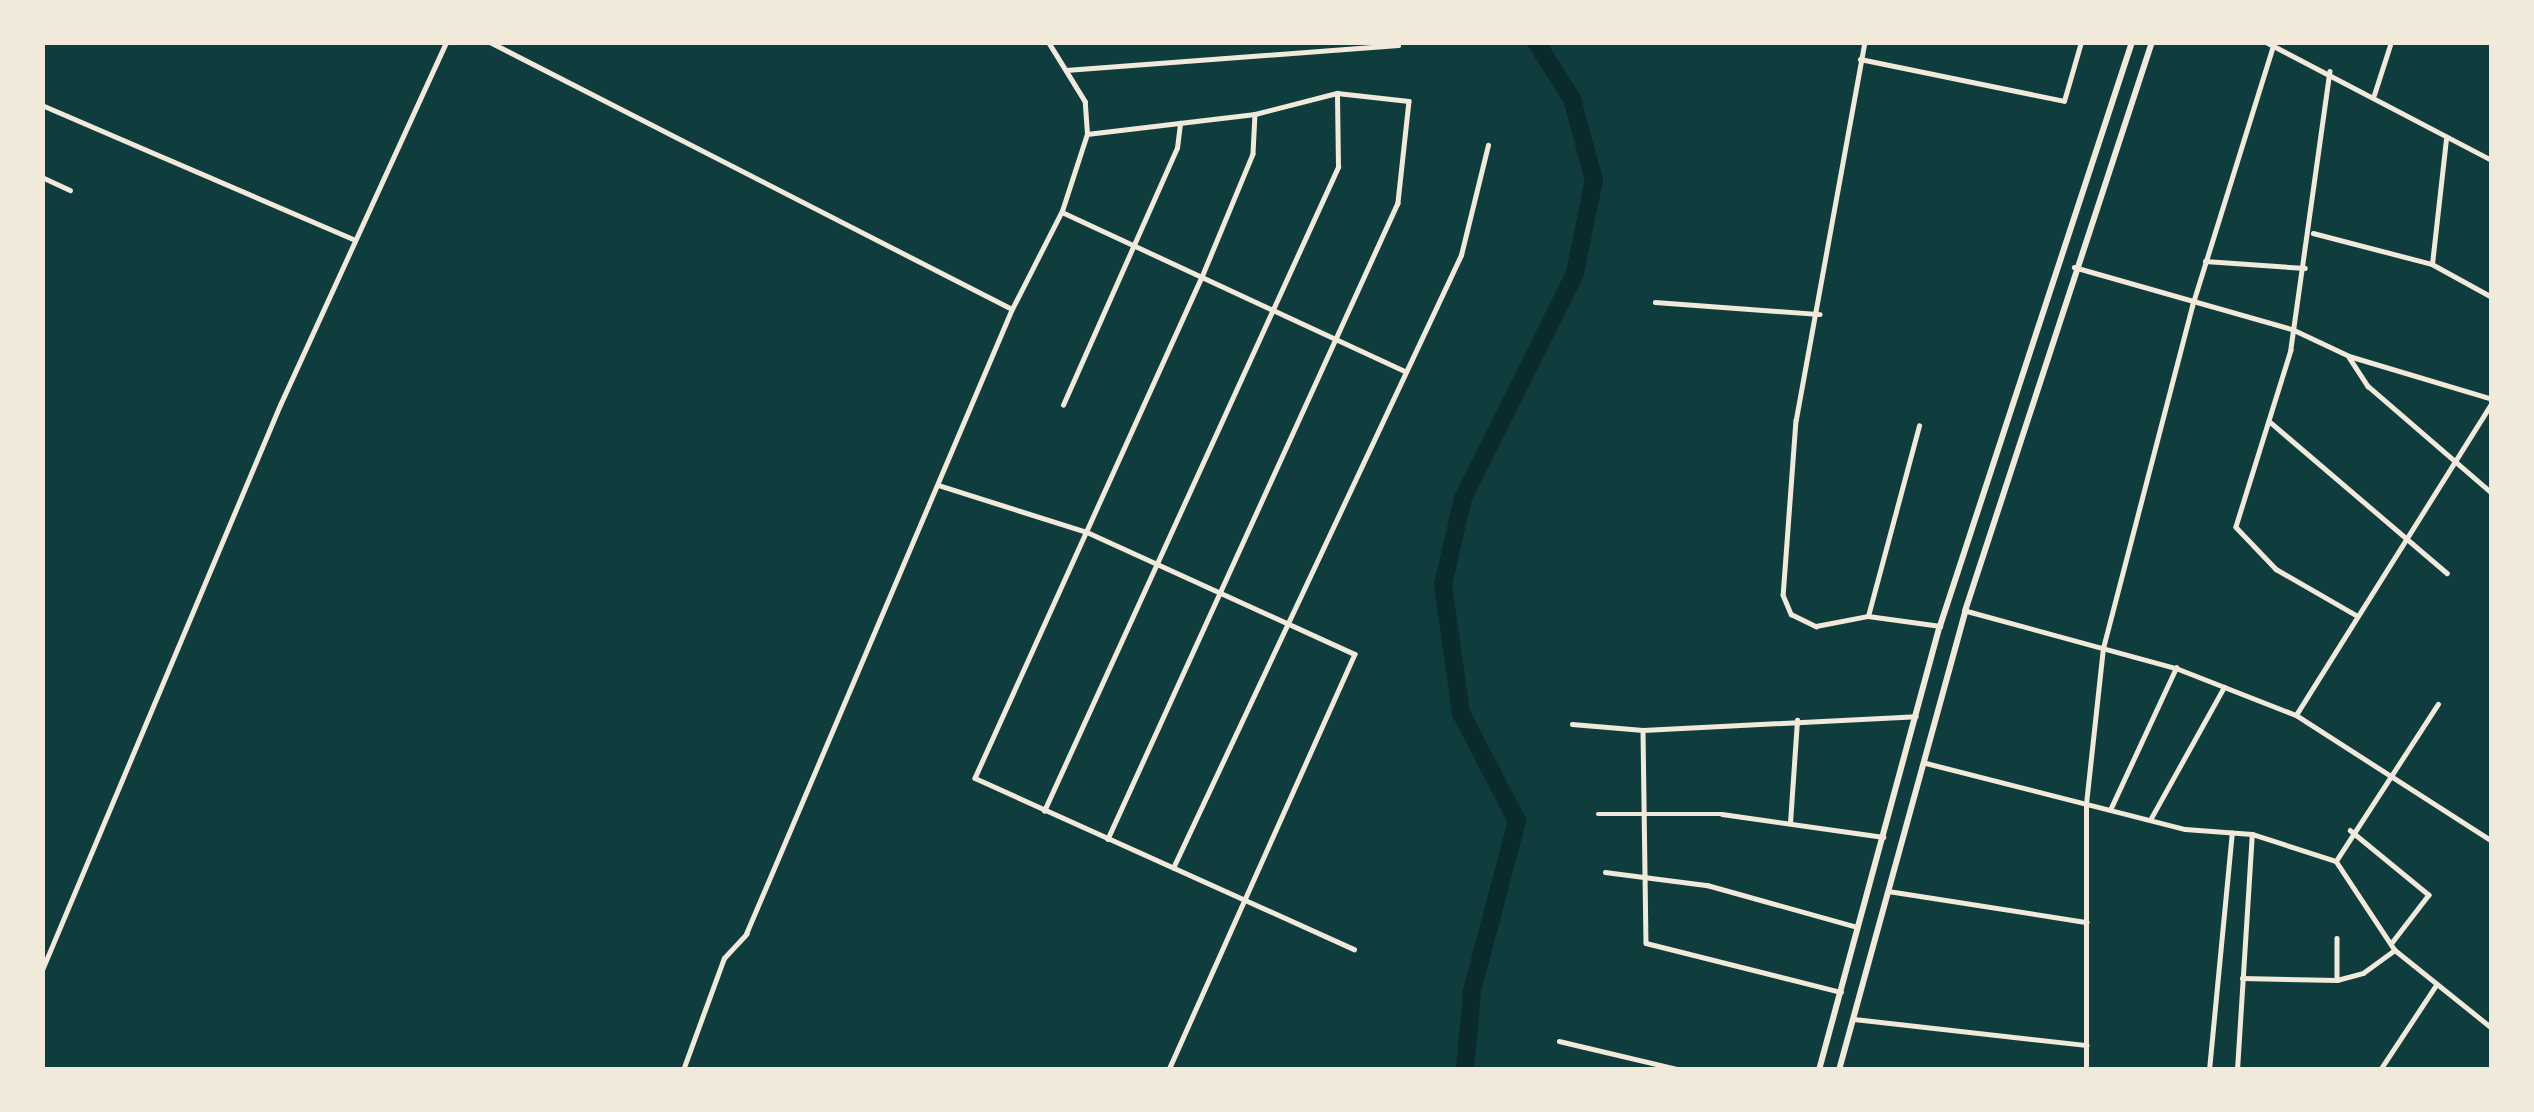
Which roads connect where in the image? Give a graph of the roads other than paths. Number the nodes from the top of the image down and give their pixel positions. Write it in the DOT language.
graph roads {
  1 [pos="446,42"];
  2 [pos="490,42"];
  3 [pos="1048,42"];
  4 [pos="1865,42"];
  5 [pos="2081,42"];
  6 [pos="2132,42"];
  7 [pos="2152,42"];
  8 [pos="2391,42"];
  9 [pos="2271,43"];
  10 [pos="1398,45"];
  11 [pos="1860,59"];
  12 [pos="1066,70"];
  13 [pos="2330,70"];
  14 [pos="1337,93"];
  15 [pos="2374,95"];
  16 [pos="42,105"];
  17 [pos="1255,114"];
  18 [pos="1180,123"];
  19 [pos="1088,134"];
  20 [pos="2446,140"];
  21 [pos="1488,145"];
  22 [pos="2492,160"];
  23 [pos="42,177"];
  24 [pos="70,190"];
  25 [pos="1062,212"];
  26 [pos="2312,232"];
  27 [pos="353,239"];
  28 [pos="1133,245"];
  29 [pos="2205,261"];
  30 [pos="2432,264"];
  31 [pos="2074,267"];
  32 [pos="2305,268"];
  33 [pos="1202,277"];
  34 [pos="2492,297"];
  35 [pos="1654,302"];
  36 [pos="2192,306"];
  37 [pos="1269,308"];
  38 [pos="1012,309"];
  39 [pos="1820,314"];
  40 [pos="2292,329"];
  41 [pos="1336,339"];
  42 [pos="2349,356"];
  43 [pos="1405,371"];
  44 [pos="2492,401"];
  45 [pos="1063,406"];
  46 [pos="2269,421"];
  47 [pos="1919,426"];
  48 [pos="2452,456"];
  49 [pos="937,484"];
  50 [pos="2492,493"];
  51 [pos="1087,532"];
  52 [pos="2404,536"];
  53 [pos="1152,562"];
  54 [pos="2446,573"];
  55 [pos="1220,593"];
  56 [pos="1965,611"];
  57 [pos="2356,615"];
  58 [pos="1868,616"];
  59 [pos="1287,624"];
  60 [pos="1940,626"];
  61 [pos="2103,648"];
  62 [pos="2176,668"];
  63 [pos="2224,687"];
  64 [pos="2438,704"];
  65 [pos="2296,715"];
  66 [pos="1916,716"];
  67 [pos="1797,720"];
  68 [pos="1573,724"];
  69 [pos="1643,730"];
  70 [pos="1922,762"];
  71 [pos="2393,771"];
  72 [pos="2086,804"];
  73 [pos="2110,810"];
  74 [pos="1045,811"];
  75 [pos="1598,814"];
  76 [pos="1645,814"];
  77 [pos="2150,820"];
  78 [pos="1790,823"];
  79 [pos="2350,830"];
  80 [pos="2232,833"];
  81 [pos="2252,834"];
  82 [pos="1883,837"];
  83 [pos="1108,838"];
  84 [pos="1901,840"];
  85 [pos="2492,841"];
  86 [pos="2336,861"];
  87 [pos="1173,868"];
  88 [pos="1605,872"];
  89 [pos="1647,876"];
  90 [pos="1888,891"];
  91 [pos="1245,901"];
  92 [pos="2087,922"];
  93 [pos="1858,928"];
  94 [pos="2337,938"];
  95 [pos="2393,947"];
  96 [pos="1354,949"];
  97 [pos="42,970"];
  98 [pos="2242,978"];
  99 [pos="2337,980"];
  100 [pos="2437,984"];
  101 [pos="1841,992"];
  102 [pos="1854,1019"];
  103 [pos="2492,1028"];
  104 [pos="1559,1041"];
  105 [pos="2087,1045"];
  106 [pos="682,1070"];
  107 [pos="1169,1070"];
  108 [pos="1682,1070"];
  109 [pos="1820,1070"];
  110 [pos="1839,1070"];
  111 [pos="2086,1070"];
  112 [pos="2209,1070"];
  113 [pos="2236,1070"];
  114 [pos="2380,1070"];
  1 -- 27 [label="street"];
  2 -- 38 [label="street"];
  3 -- 12 [label="street"];
  4 -- 11 [label="street"];
  5 -- 11 [label="street"];
  6 -- 60 [label="main road"];
  7 -- 31 [label="main road"];
  8 -- 15 [label="street"];
  9 -- 13 [label="street"];
  9 -- 29 [label="street"];
  10 -- 12 [label="street"];
  11 -- 39 [label="street"];
  12 -- 19 [label="street"];
  13 -- 15 [label="street"];
  13 -- 26 [label="street"];
  14 -- 17 [label="street"];
  14 -- 37 [label="street"];
  14 -- 41 [label="street"];
  15 -- 20 [label="street"];
  16 -- 27 [label="street"];
  17 -- 18 [label="street"];
  17 -- 33 [label="street"];
  18 -- 19 [label="street"];
  18 -- 28 [label="street"];
  19 -- 25 [label="street"];
  20 -- 22 [label="street"];
  20 -- 30 [label="street"];
  21 -- 43 [label="street"];
  23 -- 24 [label="street"];
  25 -- 28 [label="street"];
  25 -- 38 [label="street"];
  26 -- 30 [label="street"];
  26 -- 32 [label="street"];
  27 -- 97 [label="street"];
  28 -- 33 [label="street"];
  28 -- 45 [label="street"];
  29 -- 32 [label="street"];
  29 -- 36 [label="street"];
  30 -- 34 [label="street"];
  31 -- 36 [label="street"];
  31 -- 56 [label="main road"];
  32 -- 40 [label="street"];
  33 -- 37 [label="street"];
  33 -- 51 [label="street"];
  35 -- 39 [label="street"];
  36 -- 40 [label="street"];
  36 -- 61 [label="street"];
  37 -- 41 [label="street"];
  37 -- 53 [label="street"];
  38 -- 49 [label="street"];
  39 -- 58 [label="street"];
  40 -- 42 [label="street"];
  40 -- 46 [label="street"];
  41 -- 43 [label="street"];
  41 -- 55 [label="street"];
  42 -- 44 [label="street"];
  42 -- 48 [label="street"];
  43 -- 59 [label="street"];
  44 -- 48 [label="street"];
  46 -- 52 [label="street"];
  46 -- 57 [label="street"];
  47 -- 58 [label="street"];
  48 -- 50 [label="street"];
  48 -- 52 [label="street"];
  49 -- 51 [label="street"];
  49 -- 106 [label="street"];
  51 -- 53 [label="street"];
  51 -- 74 [label="street"];
  52 -- 54 [label="street"];
  52 -- 57 [label="street"];
  53 -- 55 [label="street"];
  53 -- 74 [label="street"];
  55 -- 59 [label="street"];
  55 -- 83 [label="street"];
  56 -- 61 [label="street"];
  56 -- 70 [label="main road"];
  57 -- 65 [label="street"];
  58 -- 60 [label="street"];
  59 -- 87 [label="street"];
  59 -- 91 [label="street"];
  60 -- 66 [label="main road"];
  61 -- 62 [label="street"];
  61 -- 72 [label="street"];
  62 -- 63 [label="street"];
  62 -- 73 [label="street"];
  63 -- 65 [label="street"];
  63 -- 77 [label="street"];
  64 -- 71 [label="street"];
  65 -- 71 [label="street"];
  66 -- 67 [label="street"];
  66 -- 82 [label="main road"];
  67 -- 69 [label="street"];
  67 -- 78 [label="street"];
  68 -- 69 [label="street"];
  69 -- 76 [label="street"];
  70 -- 72 [label="street"];
  70 -- 84 [label="main road"];
  71 -- 79 [label="street"];
  71 -- 85 [label="street"];
  72 -- 73 [label="street"];
  72 -- 92 [label="street"];
  73 -- 77 [label="street"];
  74 -- 83 [label="street"];
  75 -- 76 [label="street"];
  76 -- 78 [label="street"];
  76 -- 89 [label="street"];
  77 -- 80 [label="street"];
  78 -- 82 [label="street"];
  79 -- 86 [label="street"];
  79 -- 95 [label="street"];
  80 -- 81 [label="street"];
  80 -- 112 [label="street"];
  81 -- 86 [label="street"];
  81 -- 98 [label="street"];
  82 -- 84 [label="street"];
  82 -- 93 [label="main road"];
  83 -- 87 [label="street"];
  84 -- 90 [label="main road"];
  86 -- 95 [label="street"];
  87 -- 91 [label="street"];
  88 -- 89 [label="street"];
  89 -- 93 [label="street"];
  89 -- 101 [label="street"];
  90 -- 92 [label="street"];
  90 -- 102 [label="main road"];
  91 -- 96 [label="street"];
  91 -- 107 [label="street"];
  92 -- 105 [label="street"];
  93 -- 101 [label="main road"];
  94 -- 99 [label="street"];
  95 -- 99 [label="street"];
  95 -- 100 [label="street"];
  98 -- 99 [label="street"];
  98 -- 113 [label="street"];
  100 -- 103 [label="street"];
  100 -- 114 [label="street"];
  101 -- 109 [label="main road"];
  102 -- 105 [label="street"];
  102 -- 110 [label="main road"];
  104 -- 108 [label="street"];
  105 -- 111 [label="street"];
}
